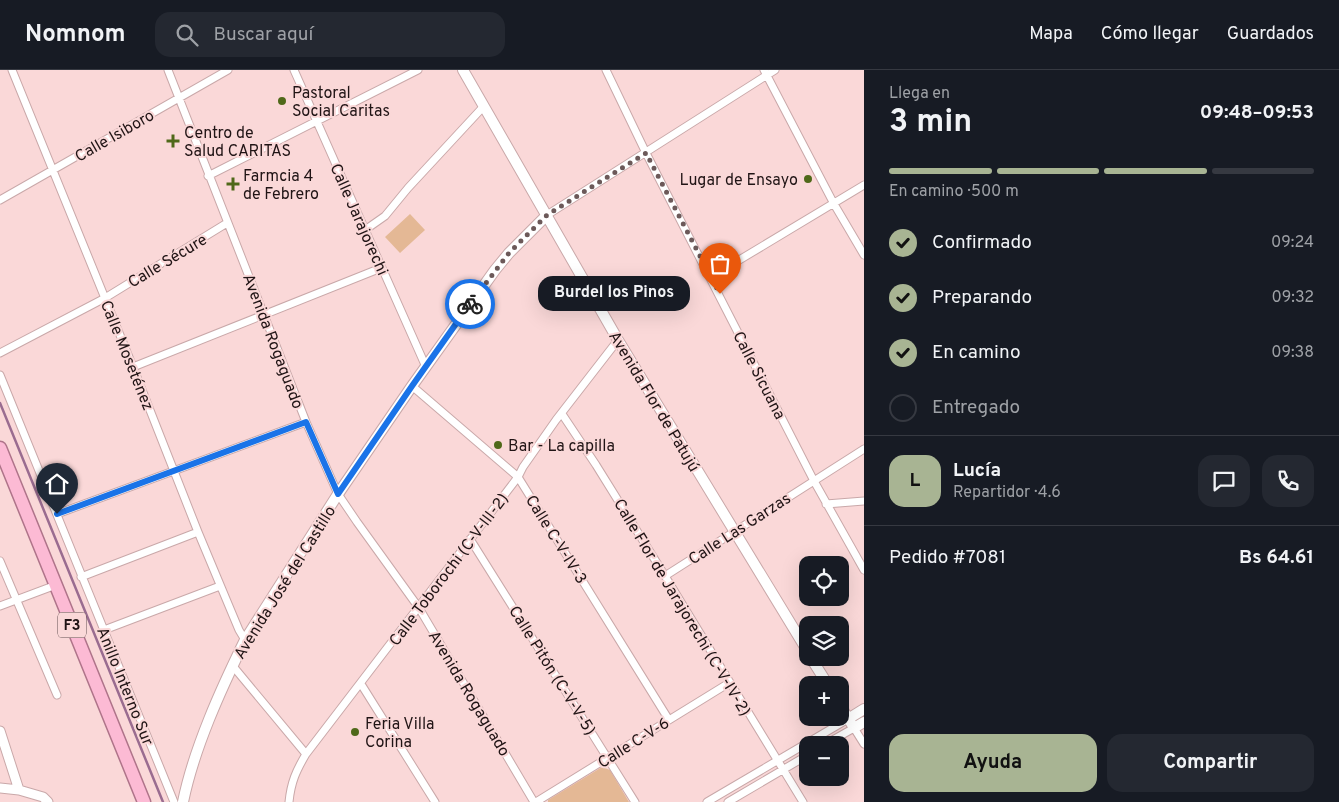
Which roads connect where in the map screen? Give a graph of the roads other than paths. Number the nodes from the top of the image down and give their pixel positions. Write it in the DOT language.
graph roads {
  1 [pos="12,70"];
  2 [pos="168,70"];
  3 [pos="228,70"];
  4 [pos="294,70"];
  5 [pos="418,70"];
  6 [pos="462,70"];
  7 [pos="606,70"];
  8 [pos="774,70"];
  9 [pos="765,73"];
  10 [pos="178,98"];
  11 [pos="484,106"];
  12 [pos="317,120"];
  13 [pos="646,153"];
  14 [pos="52,170"];
  15 [pos="208,176"];
  16 [pos="864,185"];
  17 [pos="0,200"];
  18 [pos="834,204"];
  19 [pos="547,215"];
  20 [pos="227,223"];
  21 [pos="365,230"];
  22 [pos="864,256"];
  23 [pos="381,268"];
  24 [pos="711,277"];
  25 [pos="104,298"];
  26 [pos="264,314"];
  27 [pos="618,340"];
  28 [pos="0,353"];
  29 [pos="133,367"];
  30 [pos="426,367"];
  31 [pos="0,375"];
  32 [pos="412,386"];
  33 [pos="562,414"];
  34 [pos="306,422"];
  35 [pos="0,448"];
  36 [pos="864,449"];
  37 [pos="173,470"];
  38 [pos="518,477"];
  39 [pos="814,481"];
  40 [pos="338,494"];
  41 [pos="864,501"];
  42 [pos="826,504"];
  43 [pos="57,514"];
  44 [pos="733,531"];
  45 [pos="198,532"];
  46 [pos="470,539"];
  47 [pos="0,561"];
  48 [pos="864,570"];
  49 [pos="665,576"];
  50 [pos="81,577"];
  51 [pos="56,585"];
  52 [pos="220,586"];
  53 [pos="18,599"];
  54 [pos="0,606"];
  55 [pos="419,608"];
  56 [pos="104,630"];
  57 [pos="799,637"];
  58 [pos="245,640"];
  59 [pos="232,665"];
  60 [pos="729,683"];
  61 [pos="361,684"];
  62 [pos="57,695"];
  63 [pos="864,709"];
  64 [pos="669,720"];
  65 [pos="849,720"];
  66 [pos="864,722"];
  67 [pos="851,723"];
  68 [pos="0,731"];
  69 [pos="835,736"];
  70 [pos="864,744"];
  71 [pos="306,754"];
  72 [pos="608,758"];
  73 [pos="799,760"];
  74 [pos="778,762"];
  75 [pos="783,769"];
  76 [pos="0,788"];
  77 [pos="19,790"];
  78 [pos="48,802"];
  79 [pos="144,802"];
  80 [pos="174,802"];
  81 [pos="183,802"];
  82 [pos="289,802"];
  83 [pos="435,802"];
  84 [pos="535,802"];
  85 [pos="635,802"];
  86 [pos="708,802"];
  87 [pos="728,802"];
  88 [pos="803,802"];
  1 -- 14 [label="street, Calle Moseténez"];
  2 -- 10 [label="street, Avenida Rogaguado"];
  3 -- 10 [label="street, Calle Isiboro"];
  4 -- 12 [label="street, Calle Jarajorechi"];
  5 -- 12 [label="street"];
  6 -- 11 [label="main road, Avenida Flor de Patujú"];
  7 -- 13 [label="street, Calle Sicuana"];
  8 -- 9 [label="street, Avenida José del Castillo"];
  9 -- 13 [label="street, Avenida José del Castillo"];
  9 -- 18 [label="street"];
  10 -- 14 [label="street, Calle Isiboro"];
  10 -- 15 [label="street, Avenida Rogaguado"];
  11 -- 19 [label="main road, Avenida Flor de Patujú"];
  11 -- 21 [label="street"];
  12 -- 15 [label="street"];
  12 -- 21 [label="street, Calle Jarajorechi"];
  13 -- 19 [label="street, Avenida José del Castillo"];
  13 -- 24 [label="street, Calle Sicuana"];
  14 -- 17 [label="street, Calle Isiboro"];
  14 -- 25 [label="street, Calle Moseténez"];
  15 -- 20 [label="street, Avenida Rogaguado"];
  16 -- 18 [label="street"];
  18 -- 22 [label="street"];
  18 -- 24 [label="street"];
  19 -- 27 [label="main road, Avenida Flor de Patujú"];
  19 -- 30 [label="main road, Avenida José del Castillo"];
  20 -- 25 [label="street, Calle Sécure"];
  20 -- 26 [label="street, Avenida Rogaguado"];
  21 -- 23 [label="street, Calle Jarajorechi"];
  23 -- 26 [label="street"];
  23 -- 30 [label="street, Calle Jarajorechi"];
  24 -- 39 [label="street, Calle Sicuana"];
  25 -- 28 [label="street, Calle Sécure"];
  25 -- 29 [label="street, Calle Moseténez"];
  26 -- 29 [label="street"];
  26 -- 34 [label="street, Avenida Rogaguado"];
  27 -- 33 [label="street, Calle Toborochi (C-V-III-2)"];
  27 -- 44 [label="main road, Avenida Flor de Patujú"];
  29 -- 37 [label="street, Calle Moseténez"];
  30 -- 32 [label="main road, Avenida José del Castillo"];
  31 -- 43 [label="street, Anillo Interno Sur"];
  32 -- 38 [label="street, Calle C-V-IV-3"];
  32 -- 40 [label="main road, Avenida José del Castillo"];
  33 -- 38 [label="street, Calle Toborochi (C-V-III-2)"];
  33 -- 49 [label="street, Calle Flor de Jarajorechi (C-V-IV-2)"];
  34 -- 37 [label="street"];
  34 -- 40 [label="street, Avenida Rogaguado"];
  35 -- 51 [label="highway, F3"];
  36 -- 39 [label="street, Calle Las Garzas"];
  37 -- 43 [label="street"];
  37 -- 45 [label="street, Calle Moseténez"];
  38 -- 46 [label="street, Calle Toborochi (C-V-III-2)"];
  38 -- 64 [label="street, Calle C-V-IV-3"];
  39 -- 42 [label="street, Calle Sicuana"];
  39 -- 44 [label="street, Calle Las Garzas"];
  40 -- 55 [label="street, Avenida Rogaguado"];
  40 -- 58 [label="main road, Avenida José del Castillo"];
  41 -- 42 [label="street"];
  42 -- 48 [label="street, Calle Sicuana"];
  43 -- 50 [label="street, Anillo Interno Sur"];
  44 -- 49 [label="street, Calle Las Garzas"];
  44 -- 57 [label="main road, Avenida Flor de Patujú"];
  45 -- 50 [label="street"];
  45 -- 52 [label="street, Calle Moseténez"];
  46 -- 55 [label="street, Calle Toborochi (C-V-III-2)"];
  46 -- 72 [label="street, Calle Pitón (C-V-V-5)"];
  47 -- 53 [label="street"];
  49 -- 60 [label="street, Calle Flor de Jarajorechi (C-V-IV-2)"];
  50 -- 56 [label="street, Anillo Interno Sur"];
  51 -- 53 [label="street"];
  51 -- 79 [label="highway, F3"];
  52 -- 56 [label="street"];
  52 -- 58 [label="street, Calle Moseténez"];
  53 -- 54 [label="street"];
  53 -- 62 [label="street"];
  55 -- 61 [label="street, Calle Toborochi (C-V-III-2)"];
  55 -- 84 [label="street, Avenida Rogaguado"];
  56 -- 80 [label="street, Anillo Interno Sur"];
  58 -- 59 [label="main road, Avenida José del Castillo"];
  59 -- 71 [label="street"];
  59 -- 81 [label="main road, Avenida José del Castillo"];
  60 -- 64 [label="street, Calle C-V-6"];
  60 -- 74 [label="street, Calle Flor de Jarajorechi (C-V-IV-2)"];
  61 -- 71 [label="street, Calle Toborochi (C-V-III-2)"];
  61 -- 83 [label="street"];
  63 -- 67 [label="main road"];
  64 -- 72 [label="street, Calle C-V-6"];
  65 -- 67 [label="main road"];
  66 -- 67 [label="main road"];
  67 -- 69 [label="street"];
  67 -- 70 [label="street"];
  67 -- 74 [label="street"];
  68 -- 77 [label="street"];
  71 -- 82 [label="street, Calle Toborochi (C-V-III-2)"];
  72 -- 84 [label="street, Calle C-V-6"];
  72 -- 85 [label="street, Calle Pitón (C-V-V-5)"];
  73 -- 75 [label="street"];
  74 -- 75 [label="street, Calle Flor de Jarajorechi (C-V-IV-2)"];
  74 -- 86 [label="street"];
  75 -- 87 [label="street"];
  75 -- 88 [label="street, Calle Flor de Jarajorechi (C-V-IV-2)"];
  76 -- 77 [label="street"];
  77 -- 78 [label="street"];
}
